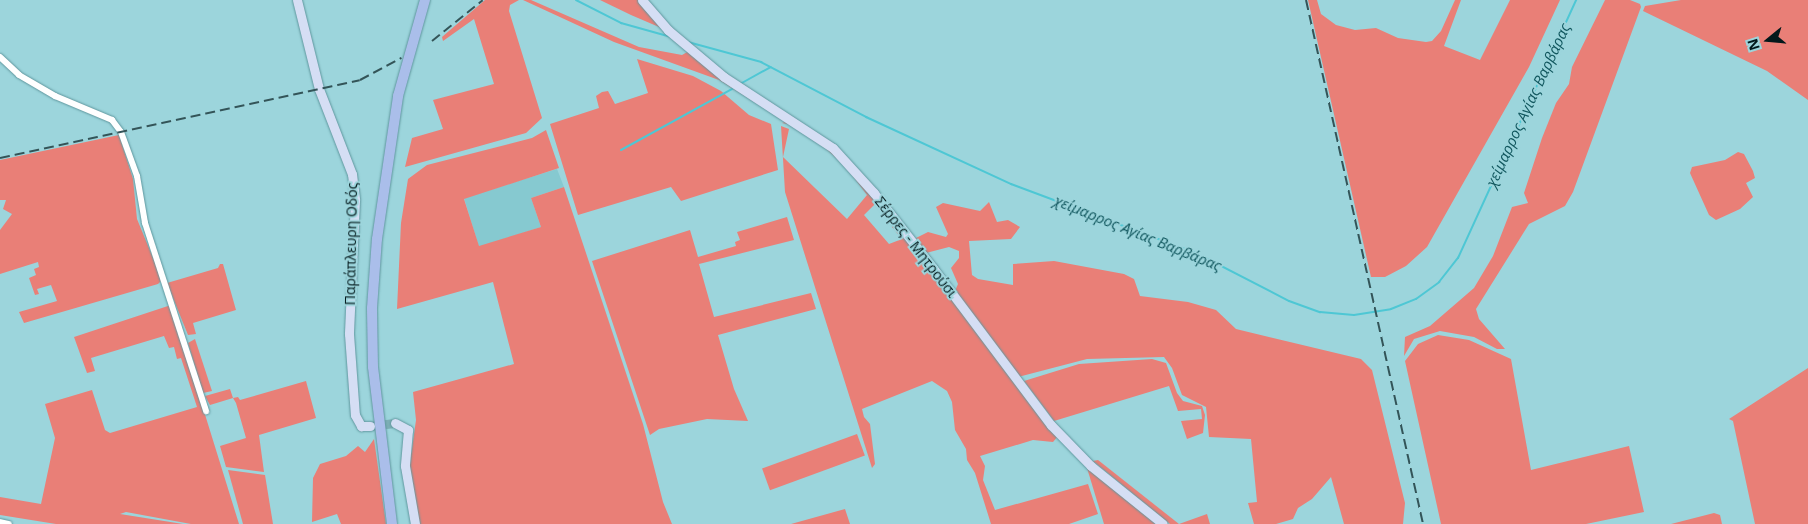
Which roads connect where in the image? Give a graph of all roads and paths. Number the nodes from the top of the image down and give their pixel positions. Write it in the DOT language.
graph roads {
  1 [pos="297,0"];
  2 [pos="425,0"];
  3 [pos="642,0"];
  4 [pos="0,57"];
  5 [pos="206,411"];
  6 [pos="395,423"];
  7 [pos="370,426"];
  8 [pos="0,522"];
  9 [pos="8,524"];
  10 [pos="392,524"];
  11 [pos="415,524"];
  12 [pos="1163,524"];
  1 -- 7 [label="street, Παράπλευρη Οδός"];
  2 -- 10 [label="main road"];
  3 -- 12 [label="street, Σέρρες - Μητρούσι"];
  4 -- 5 [label="street"];
  6 -- 11 [label="street"];
  8 -- 9 [label="street"];
}
